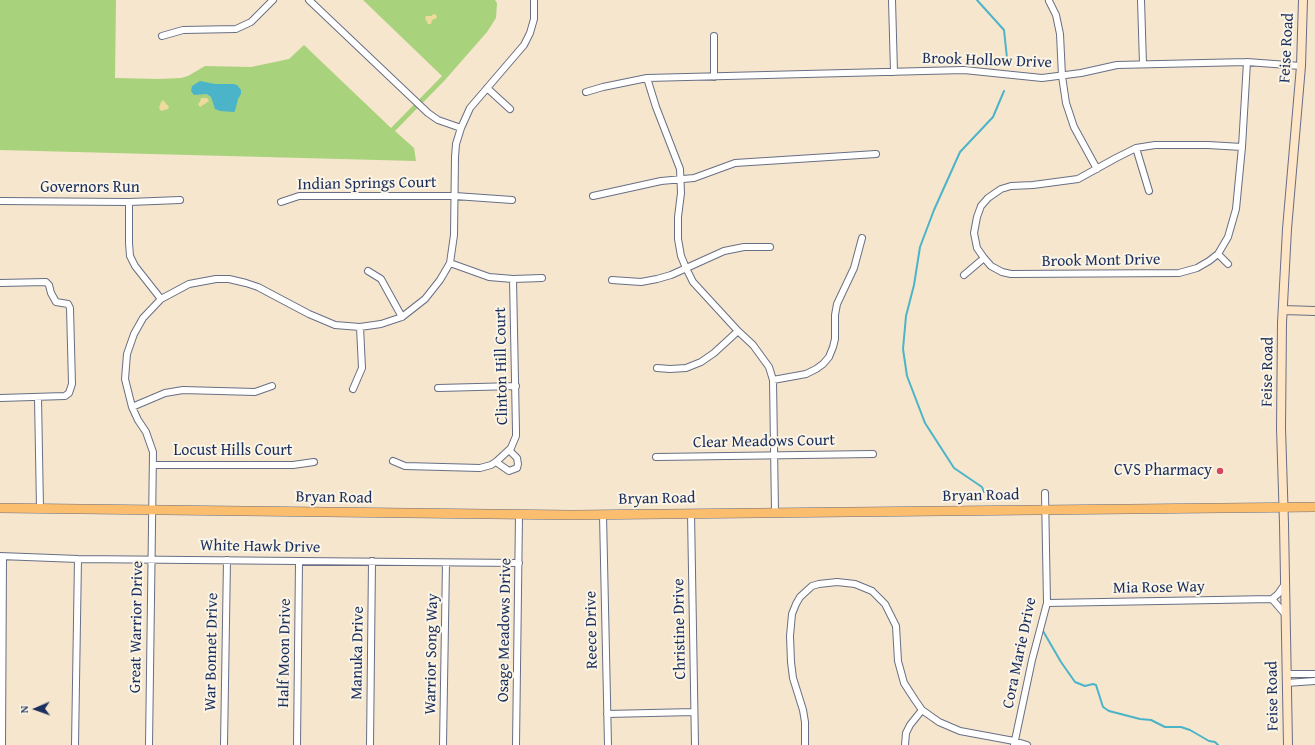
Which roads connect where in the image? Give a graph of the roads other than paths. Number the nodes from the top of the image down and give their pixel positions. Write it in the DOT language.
graph roads {
  1 [pos="273,0"];
  2 [pos="309,0"];
  3 [pos="534,0"];
  4 [pos="892,0"];
  5 [pos="1049,0"];
  6 [pos="1141,0"];
  7 [pos="1303,0"];
  8 [pos="162,36"];
  9 [pos="714,36"];
  10 [pos="1247,62"];
  11 [pos="1142,64"];
  12 [pos="1301,66"];
  13 [pos="894,72"];
  14 [pos="1062,76"];
  15 [pos="714,77"];
  16 [pos="647,78"];
  17 [pos="486,88"];
  18 [pos="586,92"];
  19 [pos="510,108"];
  20 [pos="461,128"];
  21 [pos="1242,147"];
  22 [pos="1136,148"];
  23 [pos="876,154"];
  24 [pos="1097,169"];
  25 [pos="681,180"];
  26 [pos="1149,190"];
  27 [pos="455,196"];
  28 [pos="593,196"];
  29 [pos="180,200"];
  30 [pos="512,200"];
  31 [pos="0,201"];
  32 [pos="129,202"];
  33 [pos="281,202"];
  34 [pos="862,238"];
  35 [pos="770,247"];
  36 [pos="1218,254"];
  37 [pos="984,258"];
  38 [pos="450,263"];
  39 [pos="1228,264"];
  40 [pos="686,268"];
  41 [pos="368,271"];
  42 [pos="964,275"];
  43 [pos="542,278"];
  44 [pos="513,279"];
  45 [pos="612,280"];
  46 [pos="0,283"];
  47 [pos="161,299"];
  48 [pos="1283,310"];
  49 [pos="1315,311"];
  50 [pos="402,316"];
  51 [pos="360,327"];
  52 [pos="738,331"];
  53 [pos="657,368"];
  54 [pos="773,380"];
  55 [pos="272,386"];
  56 [pos="516,386"];
  57 [pos="438,388"];
  58 [pos="353,389"];
  59 [pos="0,398"];
  60 [pos="38,398"];
  61 [pos="132,407"];
  62 [pos="509,450"];
  63 [pos="873,454"];
  64 [pos="774,455"];
  65 [pos="656,457"];
  66 [pos="393,461"];
  67 [pos="314,462"];
  68 [pos="496,462"];
  69 [pos="153,465"];
  70 [pos="1045,493"];
  71 [pos="1315,507"];
  72 [pos="0,508"];
  73 [pos="40,508"];
  74 [pos="1284,508"];
  75 [pos="152,510"];
  76 [pos="1045,510"];
  77 [pos="775,512"];
  78 [pos="691,513"];
  79 [pos="603,514"];
  80 [pos="519,515"];
  81 [pos="2,556"];
  82 [pos="78,559"];
  83 [pos="151,559"];
  84 [pos="227,560"];
  85 [pos="299,561"];
  86 [pos="372,561"];
  87 [pos="446,563"];
  88 [pos="519,563"];
  89 [pos="1285,584"];
  90 [pos="1272,599"];
  91 [pos="1047,602"];
  92 [pos="1285,614"];
  93 [pos="1315,674"];
  94 [pos="1286,679"];
  95 [pos="1315,681"];
  96 [pos="922,710"];
  97 [pos="694,712"];
  98 [pos="607,714"];
  99 [pos="1014,743"];
  100 [pos="2,745"];
  101 [pos="74,745"];
  102 [pos="149,745"];
  103 [pos="224,745"];
  104 [pos="297,745"];
  105 [pos="370,745"];
  106 [pos="443,745"];
  107 [pos="516,745"];
  108 [pos="608,745"];
  109 [pos="695,745"];
  110 [pos="805,745"];
  111 [pos="905,745"];
  112 [pos="1027,745"];
  113 [pos="1288,745"];
  1 -- 8 [label="street"];
  2 -- 20 [label="street"];
  3 -- 17 [label="street"];
  4 -- 13 [label="street"];
  5 -- 14 [label="street"];
  6 -- 11 [label="street"];
  7 -- 12 [label="main road, Feise Road"];
  9 -- 15 [label="street"];
  10 -- 11 [label="street, Brook Hollow Drive"];
  10 -- 12 [label="street, Brook Hollow Drive"];
  10 -- 21 [label="street, Brook Mont Drive"];
  11 -- 14 [label="street, Brook Hollow Drive"];
  12 -- 48 [label="main road, Feise Road"];
  13 -- 14 [label="street, Brook Hollow Drive"];
  13 -- 15 [label="street, Brook Hollow Drive"];
  14 -- 24 [label="street"];
  15 -- 16 [label="street, Brook Hollow Drive"];
  16 -- 18 [label="street, Brook Hollow Drive"];
  16 -- 25 [label="street"];
  17 -- 19 [label="street"];
  17 -- 20 [label="street"];
  20 -- 27 [label="street"];
  21 -- 22 [label="street, Brook Mont Drive"];
  21 -- 36 [label="street, Brook Mont Drive"];
  22 -- 24 [label="street, Brook Mont Drive"];
  22 -- 26 [label="street"];
  23 -- 25 [label="street"];
  24 -- 37 [label="street, Brook Mont Drive"];
  25 -- 28 [label="street"];
  25 -- 40 [label="street"];
  27 -- 30 [label="street, Indian Springs Court"];
  27 -- 33 [label="street, Indian Springs Court"];
  27 -- 38 [label="street"];
  29 -- 32 [label="street, Governors Run"];
  31 -- 32 [label="street, Governors Run"];
  32 -- 47 [label="street"];
  34 -- 54 [label="street"];
  35 -- 40 [label="street"];
  36 -- 37 [label="street, Brook Mont Drive"];
  36 -- 39 [label="street"];
  37 -- 42 [label="street"];
  38 -- 44 [label="street"];
  38 -- 50 [label="street, Great Warrior Drive"];
  40 -- 45 [label="street"];
  40 -- 52 [label="street"];
  41 -- 50 [label="street"];
  43 -- 44 [label="street"];
  44 -- 56 [label="street, Clinton Hill Court"];
  46 -- 60 [label="street"];
  47 -- 51 [label="street, Great Warrior Drive"];
  47 -- 61 [label="street, Great Warrior Drive"];
  48 -- 49 [label="main road"];
  48 -- 74 [label="main road, Feise Road"];
  50 -- 51 [label="street, Great Warrior Drive"];
  51 -- 58 [label="street"];
  52 -- 53 [label="street"];
  52 -- 54 [label="street"];
  54 -- 64 [label="street"];
  55 -- 61 [label="street"];
  56 -- 57 [label="street"];
  56 -- 62 [label="street, Clinton Hill Court"];
  59 -- 60 [label="street"];
  60 -- 73 [label="street"];
  61 -- 69 [label="street, Great Warrior Drive"];
  62 -- 68 [label="street, Clinton Hill Court"];
  62 -- 68 [label="street"];
  63 -- 64 [label="street, Clear Meadows Court"];
  64 -- 65 [label="street, Clear Meadows Court"];
  64 -- 77 [label="street"];
  66 -- 68 [label="street, Clinton Hill Court"];
  67 -- 69 [label="street, Locust Hills Court"];
  69 -- 75 [label="street, Great Warrior Drive"];
  70 -- 76 [label="street, Cora Marie Drive"];
  71 -- 74 [label="main road, Bryan Road"];
  72 -- 73 [label="main road, Bryan Road"];
  73 -- 75 [label="main road, Bryan Road"];
  74 -- 76 [label="main road, Bryan Road"];
  74 -- 89 [label="main road, Feise Road"];
  75 -- 80 [label="main road, Bryan Road"];
  75 -- 83 [label="street, Great Warrior Drive"];
  76 -- 77 [label="main road, Bryan Road"];
  76 -- 91 [label="street, Cora Marie Drive"];
  77 -- 78 [label="main road, Bryan Road"];
  78 -- 79 [label="main road, Bryan Road"];
  78 -- 97 [label="street, Christine Drive"];
  79 -- 80 [label="main road, Bryan Road"];
  79 -- 98 [label="street, Reece Drive"];
  80 -- 88 [label="street, Osage Meadows Drive"];
  81 -- 82 [label="street, White Hawk Drive"];
  81 -- 100 [label="street"];
  82 -- 83 [label="street, White Hawk Drive"];
  82 -- 101 [label="street"];
  83 -- 84 [label="street, White Hawk Drive"];
  83 -- 102 [label="street, Great Warrior Drive"];
  84 -- 85 [label="street, White Hawk Drive"];
  84 -- 103 [label="street, War Bonnet Drive"];
  85 -- 86 [label="street, White Hawk Drive"];
  85 -- 104 [label="street, Half Moon Drive"];
  86 -- 87 [label="street, White Hawk Drive"];
  86 -- 105 [label="street, Manuka Drive"];
  87 -- 88 [label="street, White Hawk Drive"];
  87 -- 106 [label="street, Warrior Song Way"];
  88 -- 107 [label="street, Osage Meadows Drive"];
  89 -- 90 [label="street"];
  89 -- 92 [label="main road, Feise Road"];
  90 -- 91 [label="street, Mia Rose Way"];
  90 -- 92 [label="street"];
  91 -- 99 [label="street, Cora Marie Drive"];
  92 -- 94 [label="main road, Feise Road"];
  93 -- 94 [label="street"];
  94 -- 95 [label="street"];
  94 -- 113 [label="main road, Feise Road"];
  96 -- 99 [label="street"];
  96 -- 110 [label="street"];
  96 -- 111 [label="street"];
  97 -- 98 [label="street"];
  97 -- 109 [label="street, Christine Drive"];
  98 -- 108 [label="street, Reece Drive"];
  99 -- 112 [label="street"];
}
